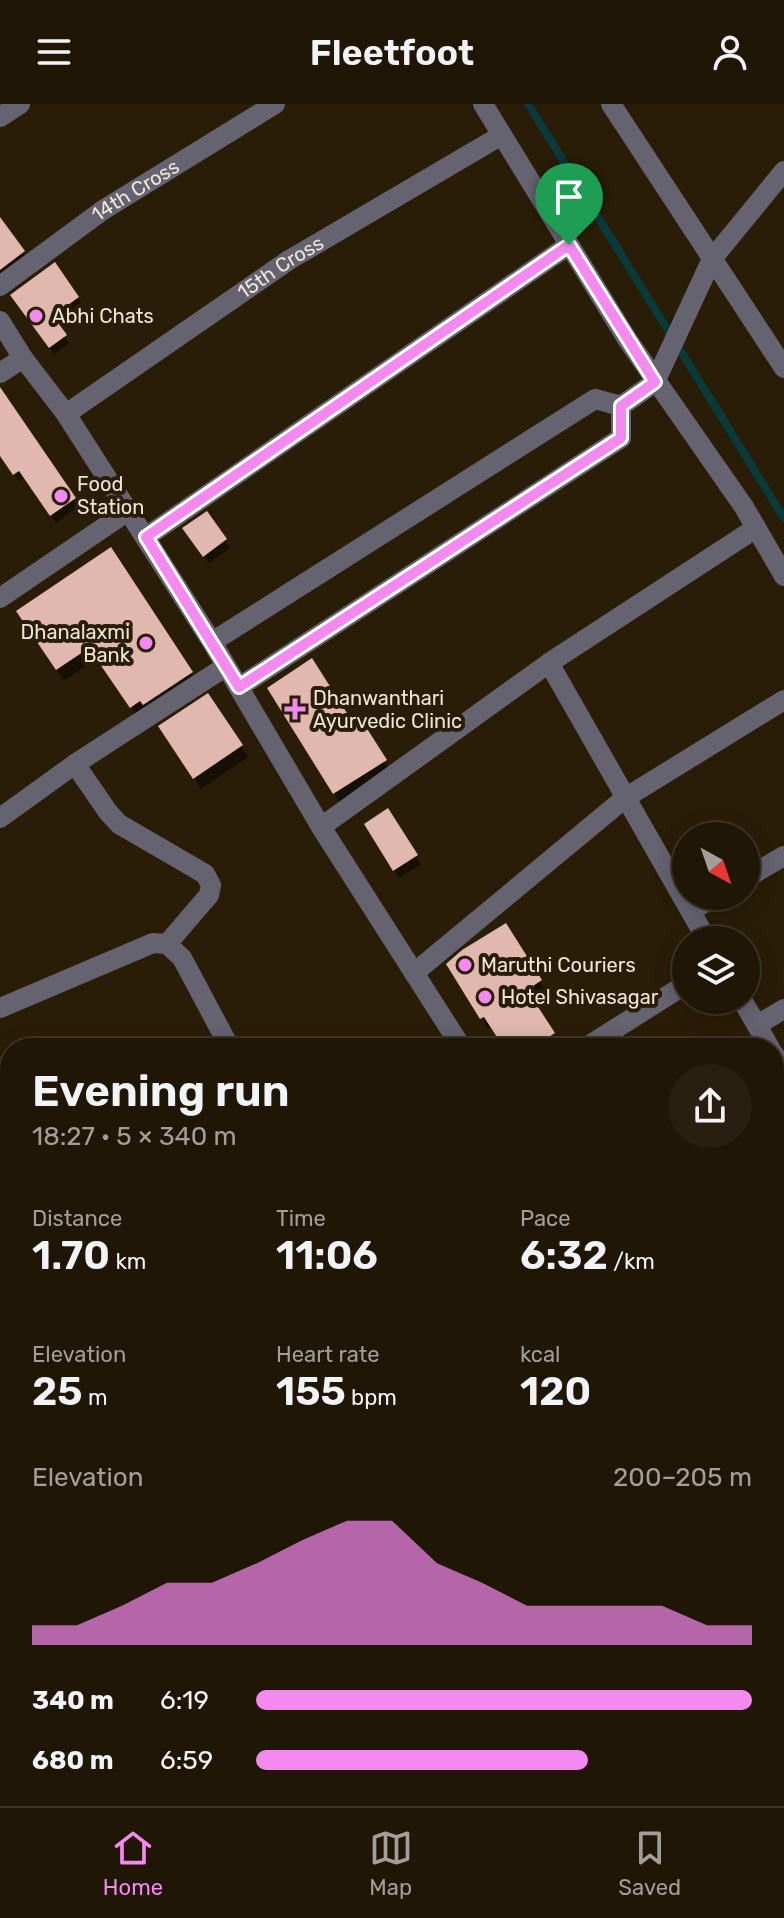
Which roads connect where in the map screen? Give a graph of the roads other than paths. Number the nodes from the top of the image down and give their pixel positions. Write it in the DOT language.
graph roads {
  1 [pos="20,104"];
  2 [pos="275,104"];
  3 [pos="483,104"];
  4 [pos="611,104"];
  5 [pos="0,117"];
  6 [pos="502,135"];
  7 [pos="784,171"];
  8 [pos="569,245"];
  9 [pos="712,259"];
  10 [pos="0,286"];
  11 [pos="0,321"];
  12 [pos="23,358"];
  13 [pos="784,368"];
  14 [pos="0,373"];
  15 [pos="655,382"];
  16 [pos="621,406"];
  17 [pos="66,414"];
  18 [pos="128,511"];
  19 [pos="756,528"];
  20 [pos="146,537"];
  21 [pos="784,576"];
  22 [pos="0,598"];
  23 [pos="212,642"];
  24 [pos="549,663"];
  25 [pos="225,667"];
  26 [pos="239,687"];
  27 [pos="784,700"];
  28 [pos="75,764"];
  29 [pos="625,798"];
  30 [pos="0,818"];
  31 [pos="321,827"];
  32 [pos="784,856"];
  33 [pos="760,870"];
  34 [pos="691,911"];
  35 [pos="699,926"];
  36 [pos="167,944"];
  37 [pos="414,973"];
  38 [pos="672,993"];
  39 [pos="0,1008"];
  40 [pos="784,1009"];
  41 [pos="750,1014"];
  42 [pos="757,1025"];
  43 [pos="225,1038"];
  44 [pos="456,1038"];
  45 [pos="601,1038"];
  46 [pos="764,1038"];
  1 -- 5 [label="street"];
  2 -- 10 [label="street, 14th Cross"];
  3 -- 6 [label="street"];
  4 -- 9 [label="street"];
  6 -- 8 [label="street"];
  6 -- 17 [label="street, 15th Cross"];
  7 -- 9 [label="street"];
  8 -- 15 [label="street"];
  8 -- 20 [label="street"];
  9 -- 13 [label="street"];
  9 -- 15 [label="street"];
  11 -- 12 [label="street"];
  12 -- 14 [label="street"];
  12 -- 17 [label="street"];
  15 -- 16 [label="street"];
  15 -- 19 [label="street"];
  16 -- 23 [label="street"];
  16 -- 26 [label="street"];
  17 -- 18 [label="street"];
  18 -- 20 [label="street"];
  18 -- 22 [label="street"];
  19 -- 21 [label="street"];
  19 -- 24 [label="street"];
  20 -- 23 [label="street"];
  23 -- 25 [label="street"];
  24 -- 29 [label="street"];
  24 -- 31 [label="street"];
  25 -- 26 [label="street"];
  25 -- 28 [label="street"];
  26 -- 31 [label="street"];
  27 -- 29 [label="street"];
  28 -- 30 [label="street"];
  28 -- 36 [label="street"];
  29 -- 34 [label="street"];
  29 -- 37 [label="street"];
  31 -- 37 [label="street"];
  32 -- 33 [label="street"];
  34 -- 35 [label="street"];
  36 -- 39 [label="street"];
  36 -- 43 [label="street"];
  37 -- 44 [label="street"];
  38 -- 45 [label="street"];
  40 -- 42 [label="street"];
  41 -- 42 [label="street"];
  42 -- 46 [label="street"];
}
